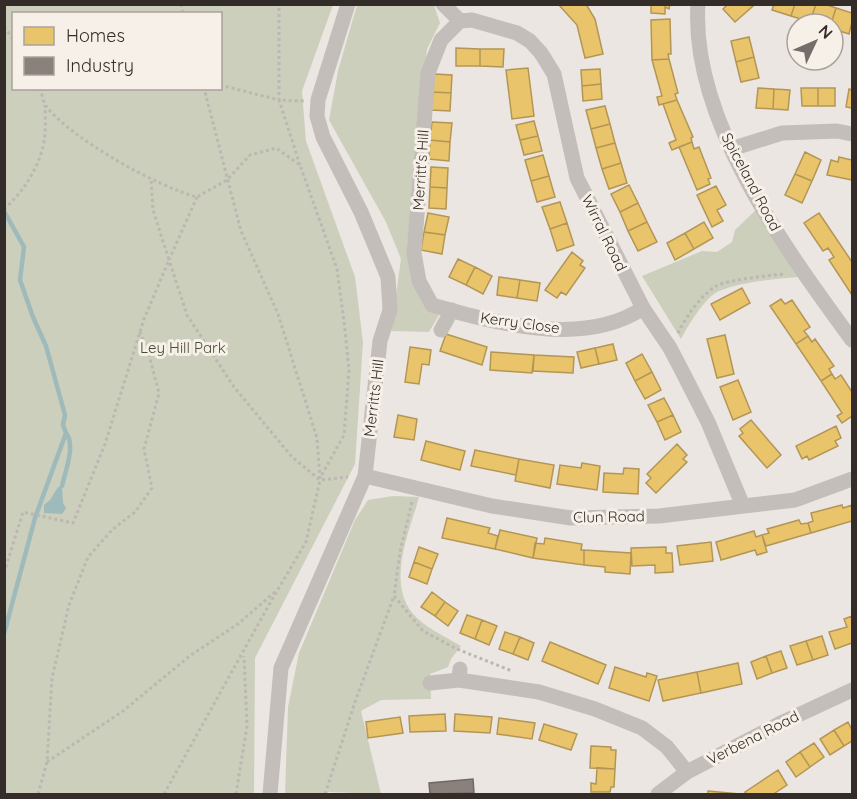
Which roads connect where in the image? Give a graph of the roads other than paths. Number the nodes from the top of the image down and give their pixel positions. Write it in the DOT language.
graph roads {
  1 [pos="348,4"];
  2 [pos="443,4"];
  3 [pos="698,4"];
  4 [pos="460,21"];
  5 [pos="852,134"];
  6 [pos="731,150"];
  7 [pos="643,308"];
  8 [pos="452,310"];
  9 [pos="441,330"];
  10 [pos="852,340"];
  11 [pos="365,476"];
  12 [pos="852,479"];
  13 [pos="743,506"];
  14 [pos="430,683"];
  15 [pos="852,690"];
  16 [pos="687,772"];
  17 [pos="270,795"];
  18 [pos="658,795"];
  1 -- 11 [label="street, Merritts Hill"];
  2 -- 4 [label="street"];
  3 -- 6 [label="street, Spiceland Road"];
  4 -- 7 [label="street, Wirral Road"];
  4 -- 8 [label="street, Merritt's Hill"];
  5 -- 6 [label="street"];
  6 -- 10 [label="street, Spiceland Road"];
  7 -- 8 [label="street, Kerry Close"];
  7 -- 13 [label="street, Wirral Road"];
  8 -- 9 [label="street"];
  11 -- 13 [label="street, Clun Road"];
  11 -- 17 [label="street, Merritts Hill"];
  12 -- 13 [label="street, Clun Road"];
  14 -- 16 [label="street"];
  15 -- 16 [label="street, Verbena Road"];
  16 -- 18 [label="street, Verbena Road"];
}
